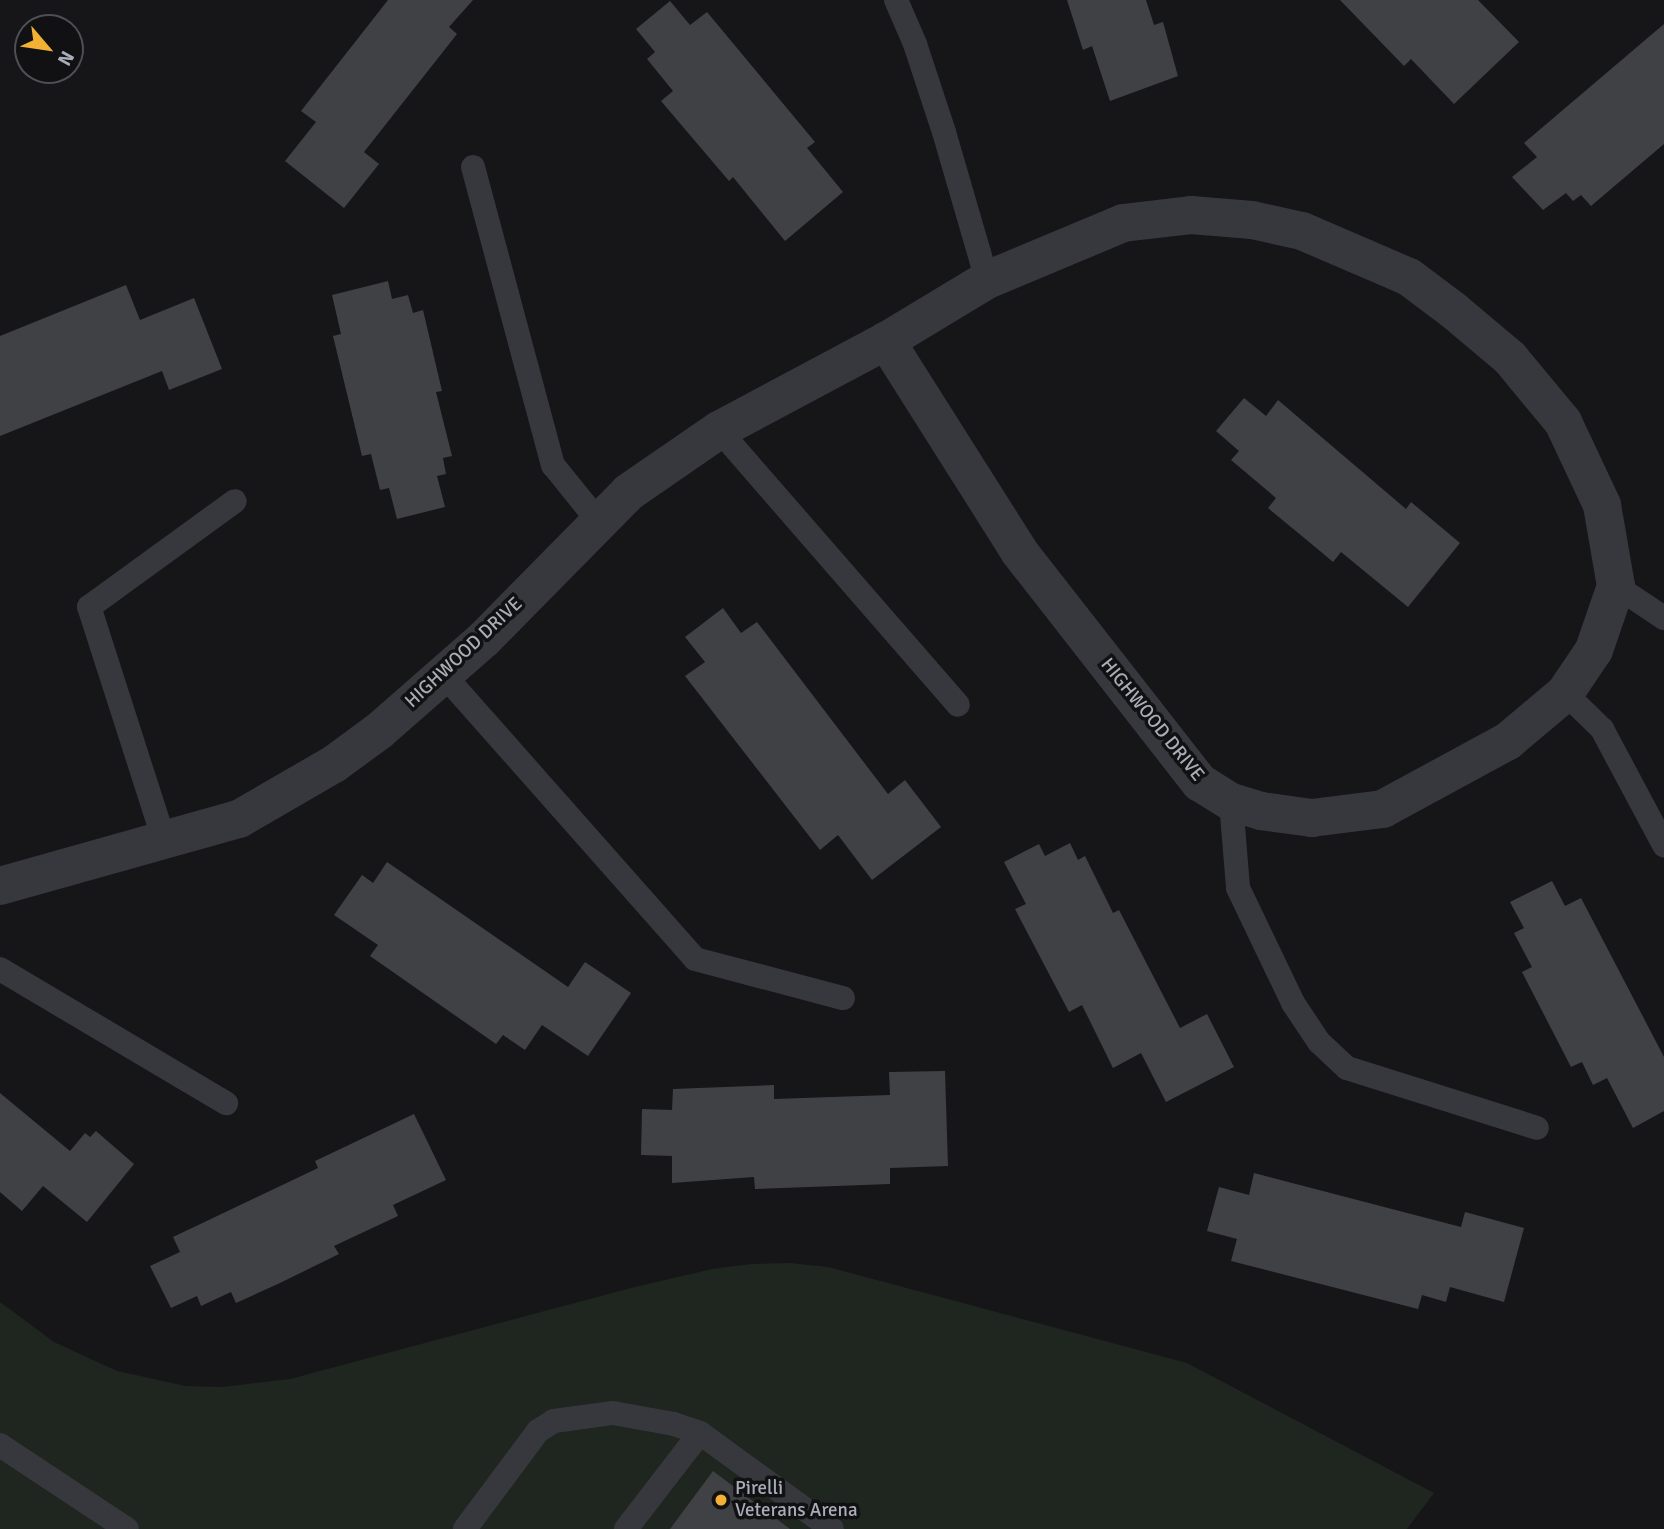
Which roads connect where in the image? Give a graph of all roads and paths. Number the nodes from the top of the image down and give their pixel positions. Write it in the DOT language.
graph roads {
  1 [pos="896,0"];
  2 [pos="473,167"];
  3 [pos="987,281"];
  4 [pos="886,341"];
  5 [pos="719,430"];
  6 [pos="235,501"];
  7 [pos="599,522"];
  8 [pos="1616,586"];
  9 [pos="1664,618"];
  10 [pos="443,674"];
  11 [pos="1565,693"];
  12 [pos="958,705"];
  13 [pos="1231,802"];
  14 [pos="164,840"];
  15 [pos="1664,845"];
  16 [pos="0,886"];
  17 [pos="0,969"];
  18 [pos="843,998"];
  19 [pos="226,1103"];
  20 [pos="1537,1128"];
  21 [pos="699,1433"];
  22 [pos="0,1444"];
  23 [pos="127,1529"];
  24 [pos="465,1529"];
  25 [pos="626,1529"];
  26 [pos="832,1529"];
  1 -- 3 [label="lane"];
  2 -- 7 [label="lane"];
  3 -- 4 [label="street, HIGHWOOD DRIVE"];
  3 -- 8 [label="street, HIGHWOOD DRIVE"];
  4 -- 5 [label="street, HIGHWOOD DRIVE"];
  4 -- 13 [label="street, HIGHWOOD DRIVE"];
  5 -- 7 [label="street, HIGHWOOD DRIVE"];
  5 -- 12 [label="lane"];
  6 -- 14 [label="lane"];
  7 -- 10 [label="street, HIGHWOOD DRIVE"];
  8 -- 9 [label="lane"];
  8 -- 11 [label="street, HIGHWOOD DRIVE"];
  10 -- 14 [label="street, HIGHWOOD DRIVE"];
  10 -- 18 [label="lane"];
  11 -- 13 [label="street, HIGHWOOD DRIVE"];
  11 -- 15 [label="lane"];
  13 -- 20 [label="lane"];
  14 -- 16 [label="street, HIGHWOOD DRIVE"];
  17 -- 19 [label="lane"];
  21 -- 24 [label="lane"];
  21 -- 25 [label="lane"];
  21 -- 26 [label="lane"];
  22 -- 23 [label="lane"];
}
